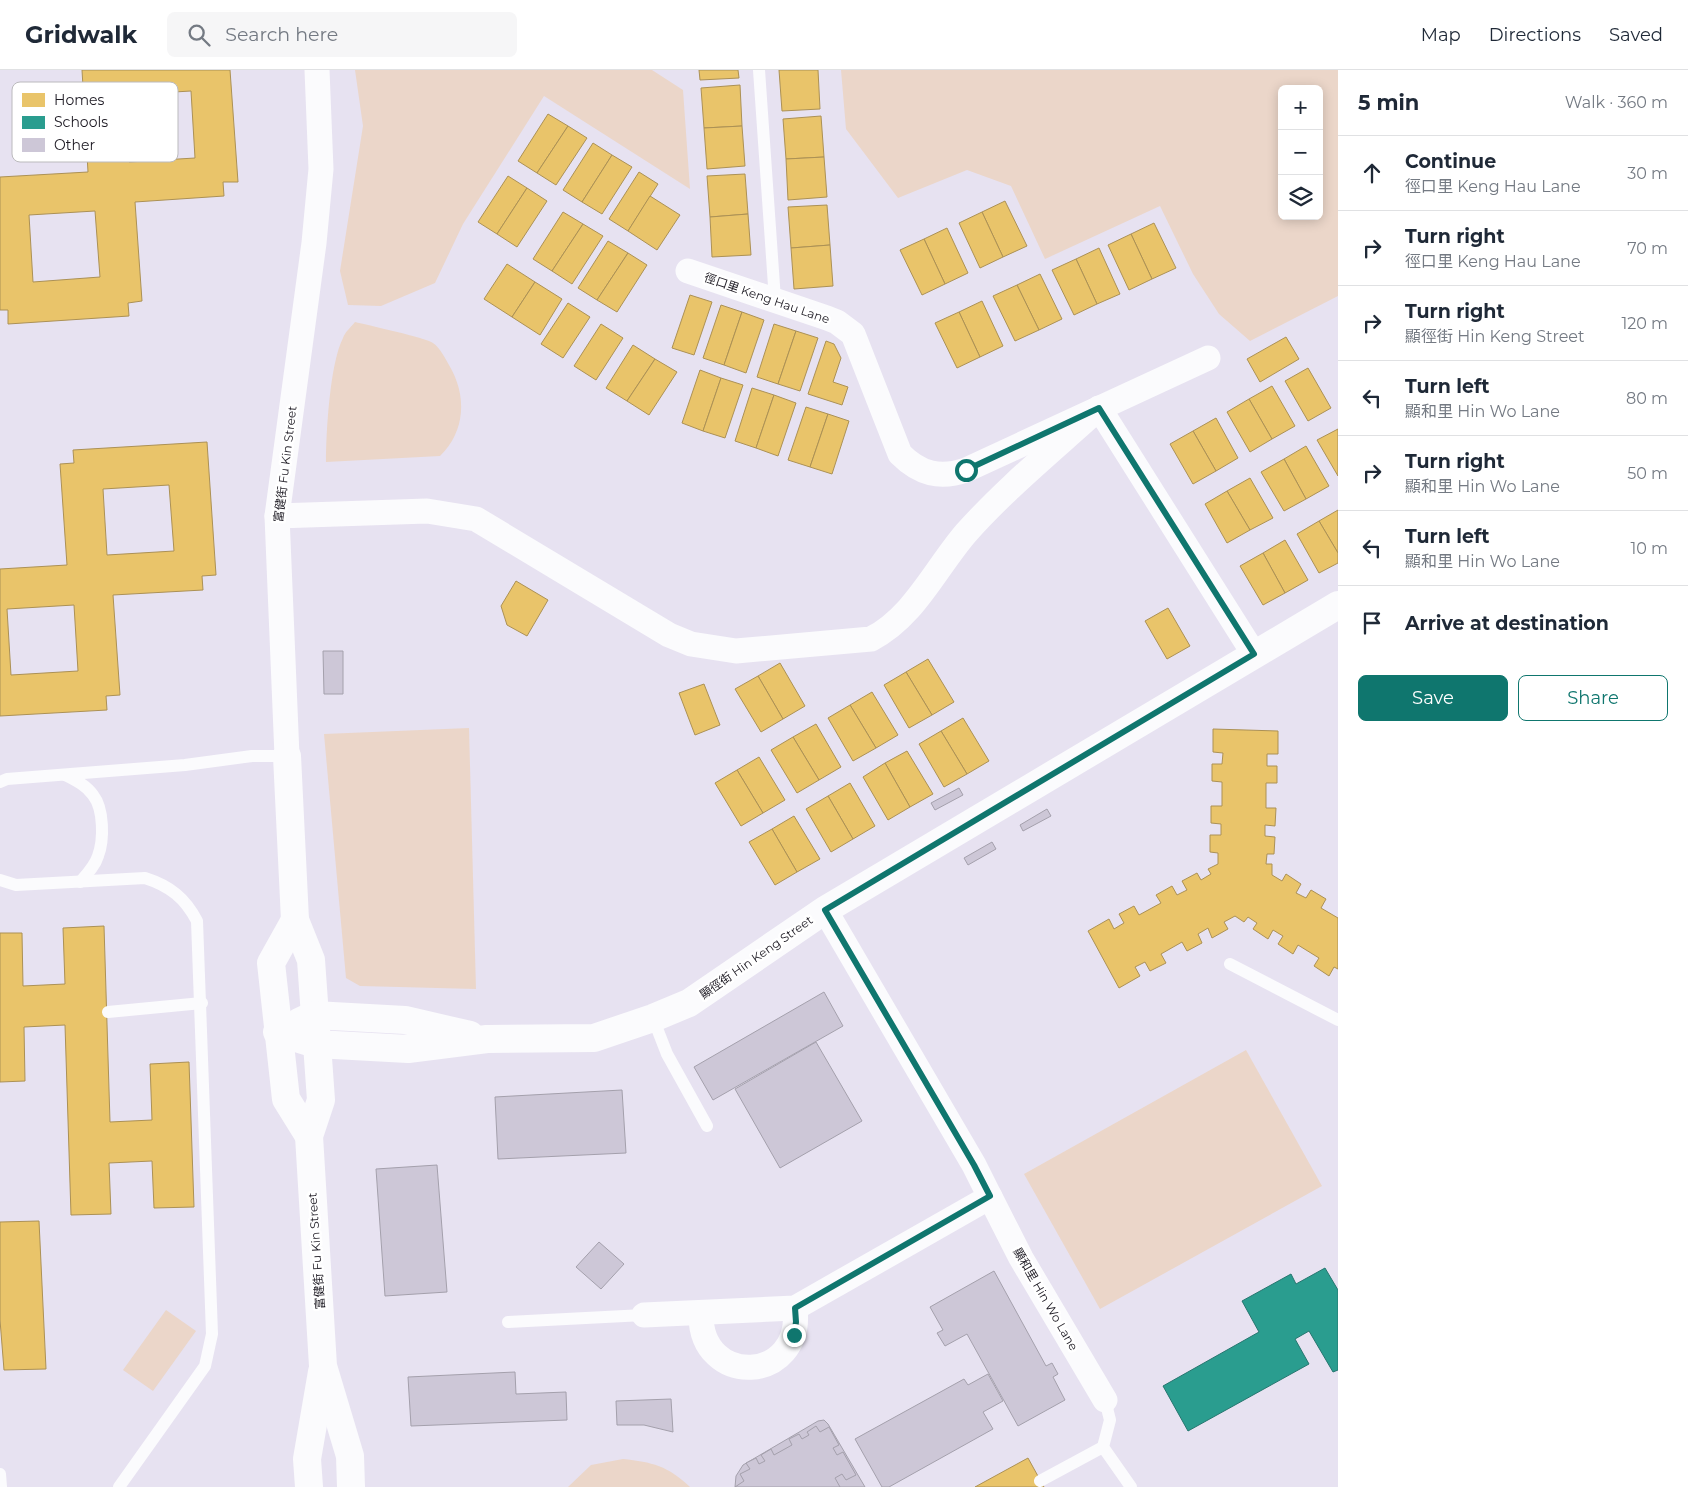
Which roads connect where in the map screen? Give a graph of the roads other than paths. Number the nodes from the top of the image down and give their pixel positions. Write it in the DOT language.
graph roads {
  1 [pos="317,70"];
  2 [pos="758,70"];
  3 [pos="688,271"];
  4 [pos="775,300"];
  5 [pos="1208,358"];
  6 [pos="1099,408"];
  7 [pos="277,516"];
  8 [pos="1338,605"];
  9 [pos="1254,654"];
  10 [pos="287,756"];
  11 [pos="64,774"];
  12 [pos="0,782"];
  13 [pos="0,880"];
  14 [pos="80,882"];
  15 [pos="825,910"];
  16 [pos="295,920"];
  17 [pos="1230,964"];
  18 [pos="202,1003"];
  19 [pos="108,1012"];
  20 [pos="314,1016"];
  21 [pos="653,1018"];
  22 [pos="1338,1020"];
  23 [pos="277,1032"];
  24 [pos="487,1039"];
  25 [pos="316,1044"];
  26 [pos="707,1126"];
  27 [pos="309,1136"];
  28 [pos="990,1196"];
  29 [pos="795,1308"];
  30 [pos="701,1314"];
  31 [pos="644,1315"];
  32 [pos="508,1322"];
  33 [pos="323,1366"];
  34 [pos="1105,1400"];
  35 [pos="1103,1447"];
  36 [pos="0,1474"];
  37 [pos="1040,1481"];
  38 [pos="1,1487"];
  39 [pos="119,1487"];
  40 [pos="308,1487"];
  41 [pos="351,1487"];
  42 [pos="1131,1487"];
  1 -- 7 [label="street, 富健街 Fu Kin Street"];
  2 -- 4 [label="lane"];
  3 -- 4 [label="street, 徑口里 Keng Hau Lane"];
  4 -- 6 [label="street, 徑口里 Keng Hau Lane"];
  5 -- 6 [label="street, 徑口里 Keng Hau Lane"];
  6 -- 7 [label="street"];
  6 -- 9 [label="street"];
  7 -- 10 [label="street, 富健街 Fu Kin Street"];
  8 -- 9 [label="street, 顯徑街 Hin Keng Street"];
  9 -- 15 [label="street, 顯徑街 Hin Keng Street"];
  10 -- 11 [label="lane"];
  10 -- 16 [label="street, 富健街 Fu Kin Street"];
  11 -- 12 [label="lane"];
  11 -- 14 [label="lane"];
  13 -- 14 [label="lane"];
  14 -- 18 [label="lane"];
  15 -- 21 [label="street, 顯徑街 Hin Keng Street"];
  15 -- 28 [label="street, 顯和里 Hin Wo Lane"];
  16 -- 20 [label="street, 富健街 Fu Kin Street"];
  16 -- 23 [label="street, 富健街 Fu Kin Street"];
  17 -- 22 [label="lane"];
  18 -- 19 [label="lane"];
  18 -- 39 [label="lane"];
  20 -- 23 [label="street, 顯徑街 Hin Keng Street"];
  20 -- 24 [label="street, 顯徑街 Hin Keng Street"];
  20 -- 25 [label="street, 富健街 Fu Kin Street"];
  21 -- 24 [label="street, 顯徑街 Hin Keng Street"];
  21 -- 26 [label="lane"];
  23 -- 25 [label="street, 顯徑街 Hin Keng Street"];
  23 -- 27 [label="street, 富健街 Fu Kin Street"];
  24 -- 25 [label="street, 顯徑街 Hin Keng Street"];
  25 -- 27 [label="street, 富健街 Fu Kin Street"];
  27 -- 33 [label="street, 富健街 Fu Kin Street"];
  28 -- 29 [label="street"];
  28 -- 34 [label="street, 顯和里 Hin Wo Lane"];
  29 -- 30 [label="street"];
  29 -- 30 [label="street"];
  30 -- 31 [label="street"];
  31 -- 32 [label="lane"];
  33 -- 40 [label="street, 富健街 Fu Kin Street"];
  33 -- 41 [label="street, 富健街 Fu Kin Street"];
  34 -- 35 [label="lane"];
  35 -- 37 [label="lane"];
  35 -- 42 [label="lane"];
  36 -- 38 [label="lane"];
}
